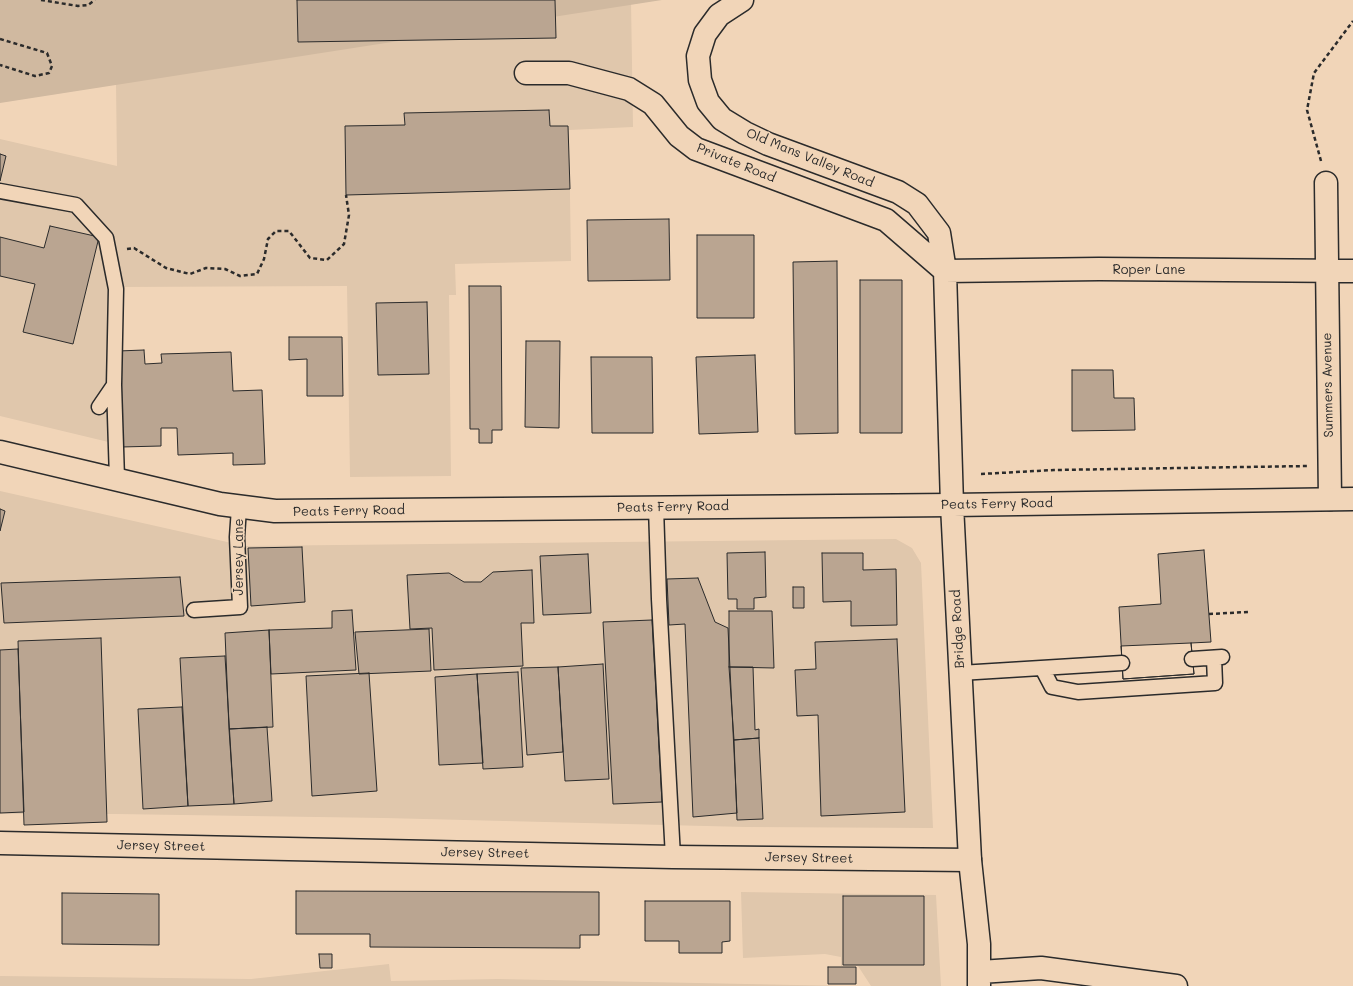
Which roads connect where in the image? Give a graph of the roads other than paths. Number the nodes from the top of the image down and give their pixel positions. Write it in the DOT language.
graph roads {
  1 [pos="742,0"];
  2 [pos="526,73"];
  3 [pos="1326,183"];
  4 [pos="0,191"];
  5 [pos="946,271"];
  6 [pos="1326,271"];
  7 [pos="1353,271"];
  8 [pos="114,385"];
  9 [pos="99,407"];
  10 [pos="0,452"];
  11 [pos="117,480"];
  12 [pos="1330,499"];
  13 [pos="1353,499"];
  14 [pos="952,505"];
  15 [pos="656,507"];
  16 [pos="239,508"];
  17 [pos="194,610"];
  18 [pos="1192,659"];
  19 [pos="1122,663"];
  20 [pos="1042,668"];
  21 [pos="960,673"];
  22 [pos="0,843"];
  23 [pos="673,857"];
  24 [pos="970,860"];
  25 [pos="980,979"];
  26 [pos="1176,986"];
  1 -- 5 [label="street, Old Mans Valley Road"];
  2 -- 5 [label="street, Private Road"];
  3 -- 6 [label="street, Summers Avenue"];
  4 -- 8 [label="lane"];
  5 -- 6 [label="street, Roper Lane"];
  5 -- 14 [label="street, Bridge Road"];
  6 -- 7 [label="street, Roper Lane"];
  6 -- 12 [label="street, Summers Avenue"];
  8 -- 9 [label="lane"];
  8 -- 11 [label="lane"];
  10 -- 11 [label="street, Peats Ferry Road"];
  11 -- 16 [label="street, Peats Ferry Road"];
  12 -- 13 [label="street, Peats Ferry Road"];
  12 -- 14 [label="street, Peats Ferry Road"];
  14 -- 15 [label="street, Peats Ferry Road"];
  14 -- 21 [label="street, Bridge Road"];
  15 -- 16 [label="street, Peats Ferry Road"];
  15 -- 23 [label="lane"];
  16 -- 17 [label="lane, Jersey Lane"];
  18 -- 20 [label="lane"];
  19 -- 20 [label="lane"];
  20 -- 21 [label="lane"];
  21 -- 24 [label="street, Bridge Road"];
  22 -- 23 [label="street, Jersey Street"];
  23 -- 24 [label="street, Jersey Street"];
  24 -- 25 [label="street, Bridge Road"];
  25 -- 26 [label="street"];
}
